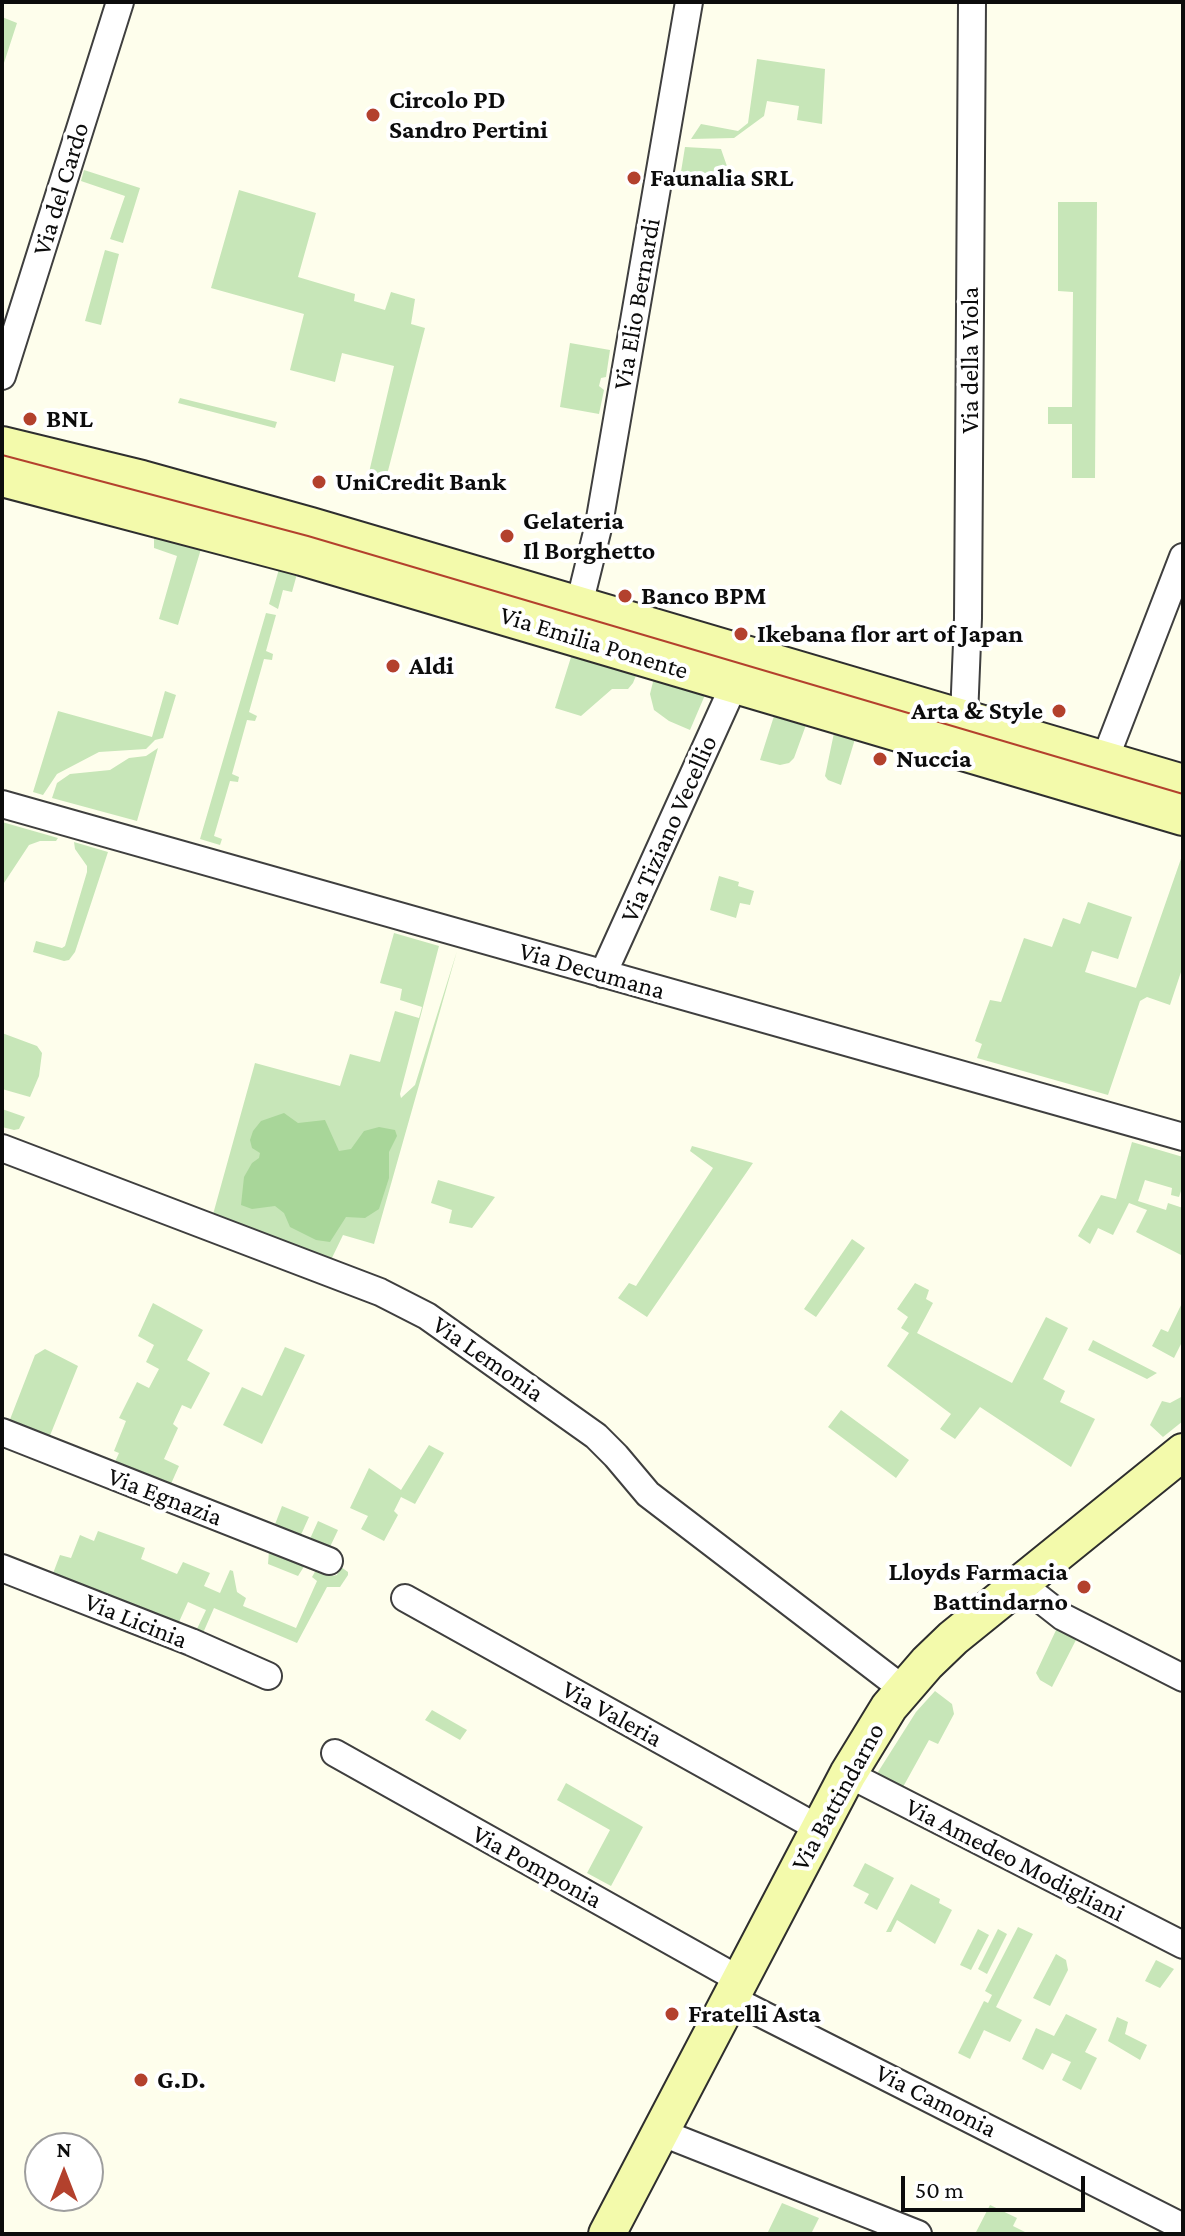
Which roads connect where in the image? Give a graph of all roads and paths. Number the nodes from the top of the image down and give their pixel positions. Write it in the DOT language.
graph roads {
  1 [pos="120,2"];
  2 [pos="689,2"];
  3 [pos="972,2"];
  4 [pos="2,376"];
  5 [pos="2,445"];
  6 [pos="2,478"];
  7 [pos="1183,557"];
  8 [pos="579,605"];
  9 [pos="734,685"];
  10 [pos="964,717"];
  11 [pos="1105,759"];
  12 [pos="1183,783"];
  13 [pos="2,804"];
  14 [pos="1183,817"];
  15 [pos="603,974"];
  16 [pos="1183,1137"];
  17 [pos="2,1148"];
  18 [pos="2,1432"];
  19 [pos="1183,1452"];
  20 [pos="329,1561"];
  21 [pos="2,1568"];
  22 [pos="1021,1584"];
  23 [pos="405,1598"];
  24 [pos="268,1676"];
  25 [pos="1183,1678"];
  26 [pos="903,1689"];
  27 [pos="335,1753"];
  28 [pos="848,1774"];
  29 [pos="820,1829"];
  30 [pos="1183,1945"];
  31 [pos="735,1989"];
  32 [pos="660,2132"];
  33 [pos="1183,2227"];
  34 [pos="607,2234"];
  35 [pos="918,2234"];
  1 -- 4 [label="street, Via del Cardo"];
  2 -- 8 [label="street, Via Elio Bernardi"];
  3 -- 10 [label="street, Via della Viola"];
  5 -- 8 [label="main road, Via Emilia Ponente"];
  6 -- 9 [label="main road, Via Emilia Ponente"];
  7 -- 11 [label="street"];
  8 -- 10 [label="main road, Via Emilia Ponente"];
  9 -- 14 [label="main road, Via Emilia Ponente"];
  9 -- 15 [label="street, Via Tiziano Vecellio"];
  10 -- 11 [label="main road, Via Emilia Ponente"];
  11 -- 12 [label="main road, Via Emilia Ponente"];
  13 -- 15 [label="street, Via Decumana"];
  15 -- 16 [label="street, Via Decumana"];
  17 -- 26 [label="street, Via Lemonia"];
  18 -- 20 [label="street, Via Egnazia"];
  19 -- 22 [label="main road, Via Battindarno"];
  21 -- 24 [label="street, Via Licinia"];
  22 -- 25 [label="street"];
  22 -- 26 [label="main road, Via Battindarno"];
  23 -- 29 [label="street, Via Valeria"];
  26 -- 28 [label="main road, Via Battindarno"];
  27 -- 31 [label="street, Via Pomponia"];
  28 -- 29 [label="main road, Via Battindarno"];
  28 -- 30 [label="street, Via Amedeo Modigliani"];
  29 -- 31 [label="main road, Via Battindarno"];
  31 -- 32 [label="main road, Via Battindarno"];
  31 -- 33 [label="street, Via Camonia"];
  32 -- 34 [label="main road, Via Battindarno"];
  32 -- 35 [label="street"];
}
